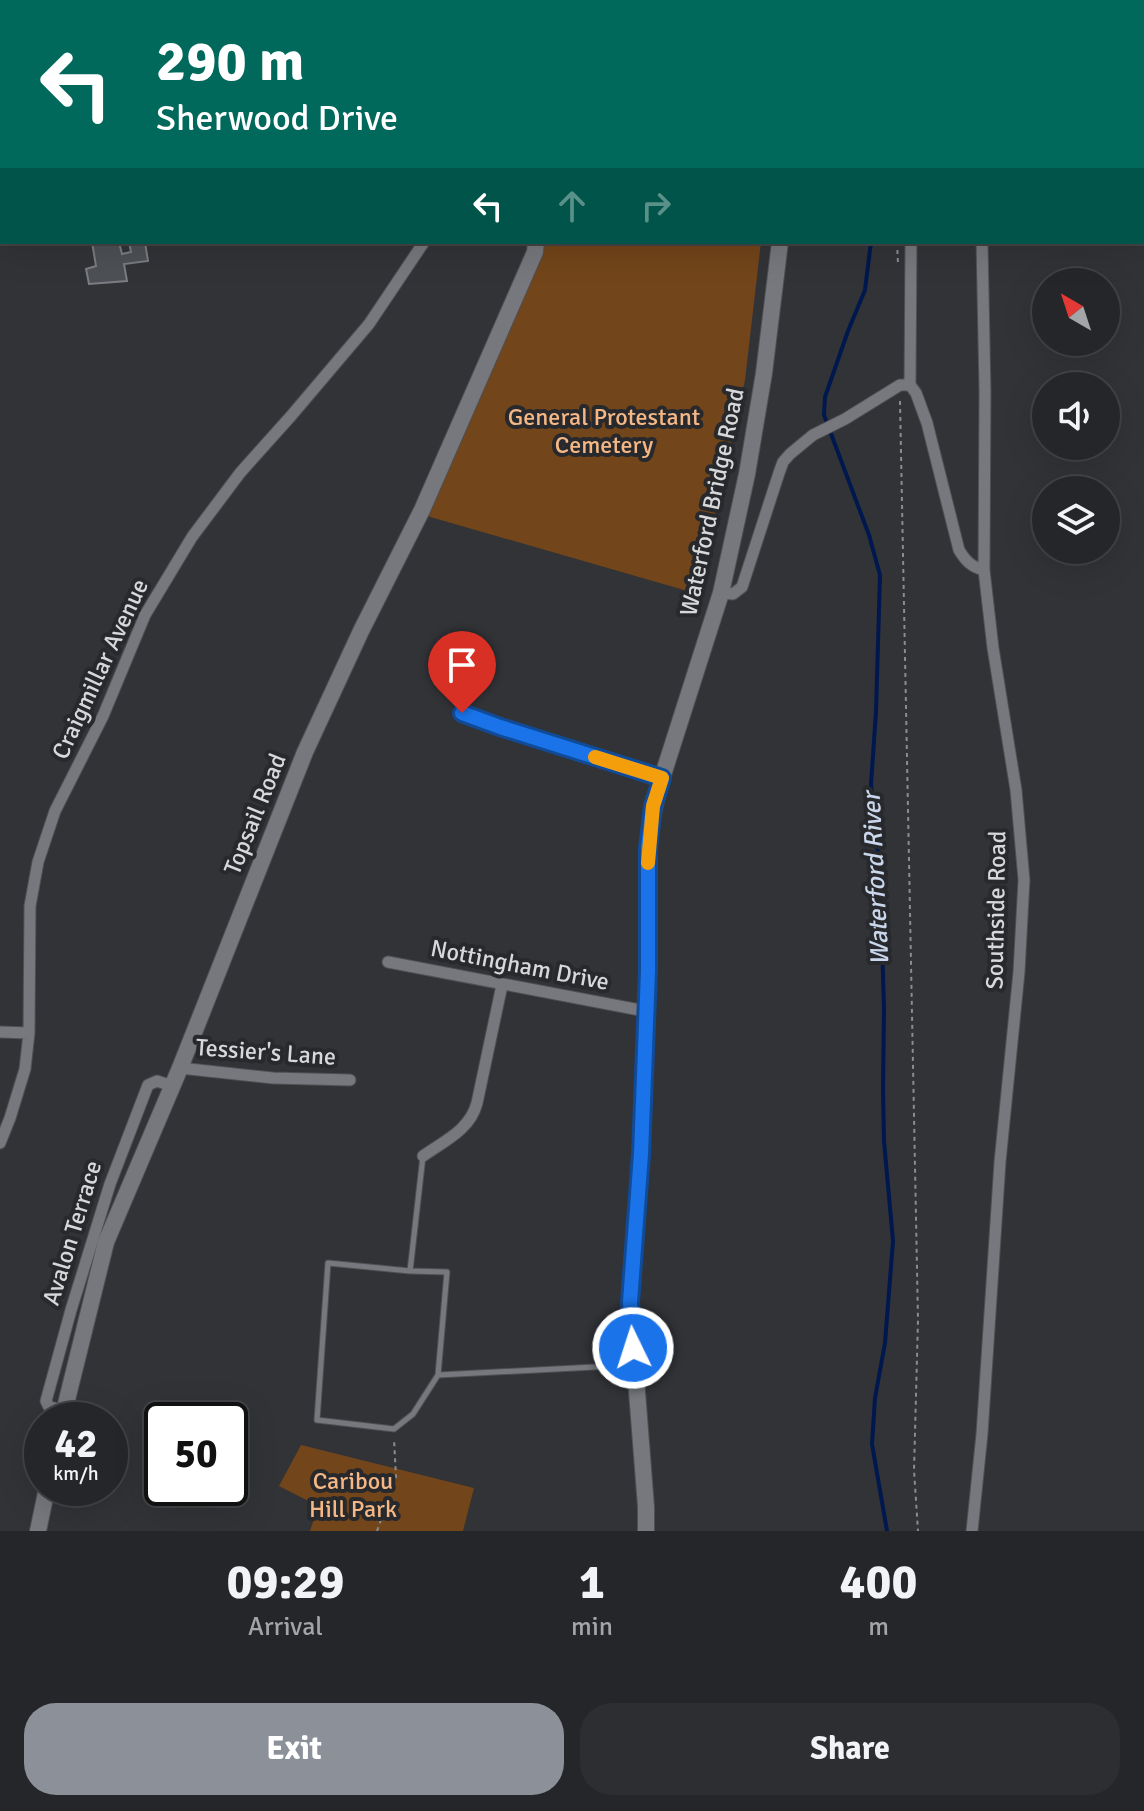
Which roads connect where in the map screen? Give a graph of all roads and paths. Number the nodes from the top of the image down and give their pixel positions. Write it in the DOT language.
graph roads {
  1 [pos="423,244"];
  2 [pos="536,244"];
  3 [pos="780,244"];
  4 [pos="911,244"];
  5 [pos="982,244"];
  6 [pos="910,385"];
  7 [pos="900,400"];
  8 [pos="984,570"];
  9 [pos="721,593"];
  10 [pos="462,713"];
  11 [pos="662,778"];
  12 [pos="388,962"];
  13 [pos="502,985"];
  14 [pos="645,1011"];
  15 [pos="0,1032"];
  16 [pos="29,1033"];
  17 [pos="180,1068"];
  18 [pos="350,1080"];
  19 [pos="172,1086"];
  20 [pos="0,1143"];
  21 [pos="423,1156"];
  22 [pos="410,1271"];
  23 [pos="634,1364"];
  24 [pos="438,1375"];
  25 [pos="46,1402"];
  26 [pos="66,1402"];
  27 [pos="394,1429"];
  28 [pos="43,1506"];
  29 [pos="38,1531"];
  30 [pos="377,1531"];
  31 [pos="646,1531"];
  32 [pos="918,1531"];
  33 [pos="972,1531"];
  1 -- 16 [label="street, Craigmillar Avenue"];
  2 -- 17 [label="street, Topsail Road"];
  3 -- 9 [label="street, Waterford Bridge Road"];
  4 -- 6 [label="street"];
  5 -- 8 [label="street, Southside Road"];
  6 -- 8 [label="street"];
  6 -- 9 [label="street"];
  7 -- 32 [label="path"];
  8 -- 33 [label="street, Southside Road"];
  9 -- 11 [label="street, Waterford Bridge Road"];
  10 -- 11 [label="street"];
  11 -- 14 [label="street, Waterford Bridge Road"];
  12 -- 13 [label="street, Nottingham Drive"];
  13 -- 14 [label="street, Nottingham Drive"];
  13 -- 21 [label="street"];
  14 -- 23 [label="street, Waterford Bridge Road"];
  15 -- 16 [label="street"];
  16 -- 20 [label="street, Craigmillar Avenue"];
  17 -- 18 [label="street, Tessier's Lane"];
  17 -- 19 [label="street, Topsail Road"];
  19 -- 25 [label="street, Avalon Terrace"];
  19 -- 26 [label="street, Topsail Road"];
  21 -- 22 [label="lane"];
  22 -- 24 [label="lane"];
  22 -- 27 [label="lane"];
  23 -- 24 [label="lane"];
  23 -- 31 [label="street, Waterford Bridge Road"];
  24 -- 27 [label="lane"];
  27 -- 30 [label="path"];
  28 -- 29 [label="street"];
}
